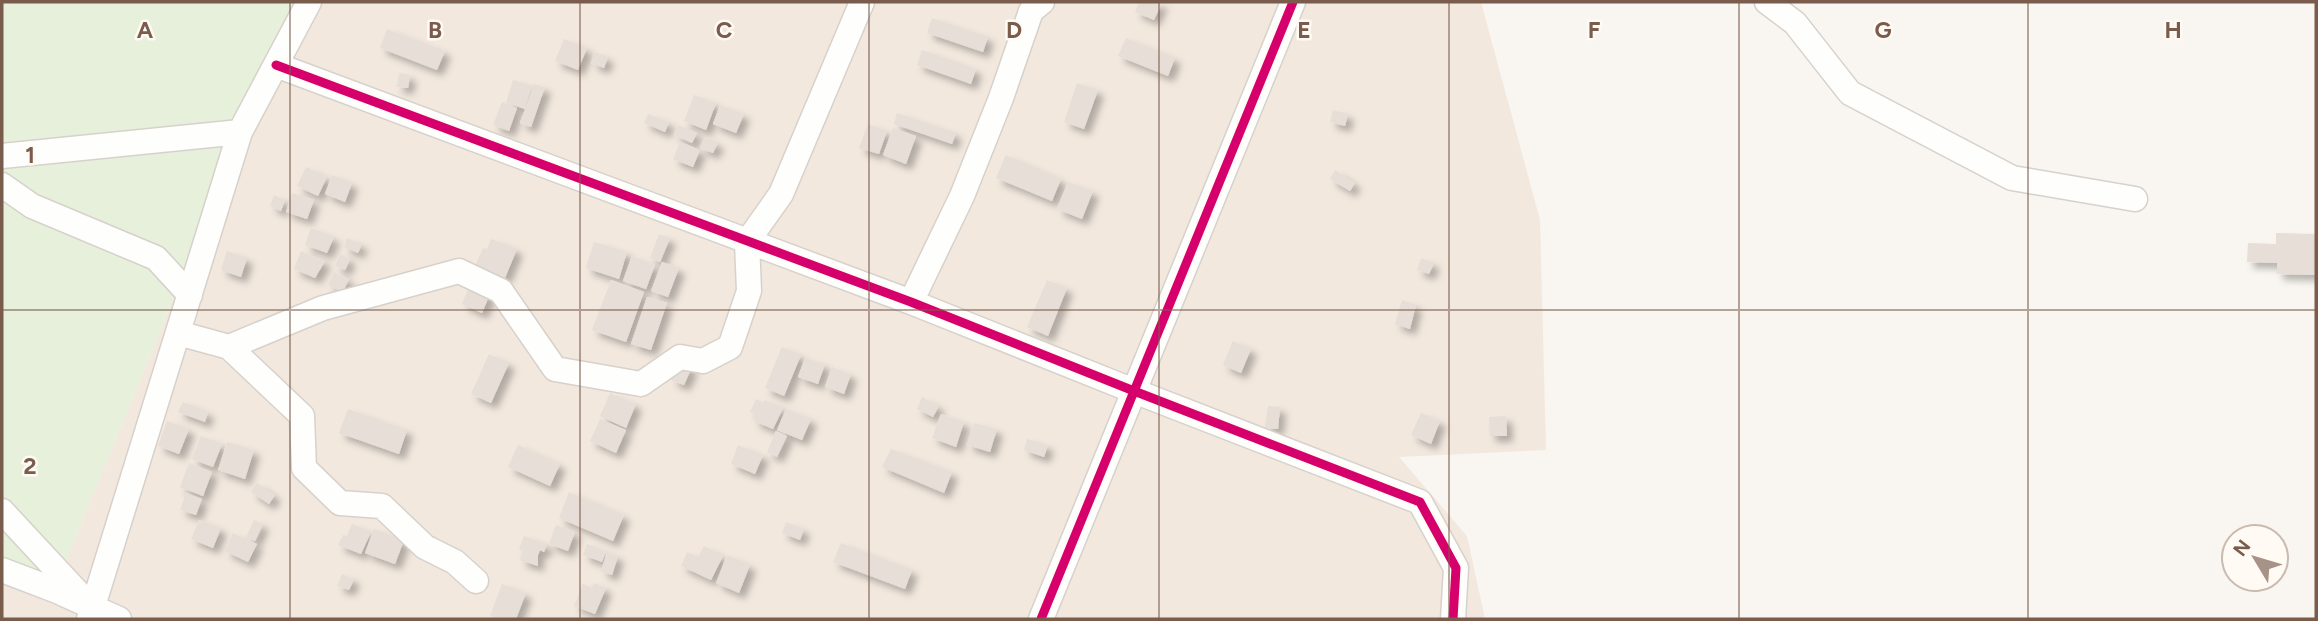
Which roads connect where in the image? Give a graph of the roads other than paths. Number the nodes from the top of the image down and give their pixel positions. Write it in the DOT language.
graph roads {
  1 [pos="309,2"];
  2 [pos="862,2"];
  3 [pos="1042,2"];
  4 [pos="1767,2"];
  5 [pos="1287,4"];
  6 [pos="276,65"];
  7 [pos="240,132"];
  8 [pos="2,156"];
  9 [pos="2,185"];
  10 [pos="2135,199"];
  11 [pos="747,242"];
  12 [pos="190,295"];
  13 [pos="911,302"];
  14 [pos="178,333"];
  15 [pos="229,347"];
  16 [pos="1134,391"];
  17 [pos="2,511"];
  18 [pos="2,570"];
  19 [pos="476,581"];
  20 [pos="91,614"];
  21 [pos="119,619"];
  22 [pos="1041,619"];
  23 [pos="1453,619"];
  1 -- 6 [label="street"];
  2 -- 11 [label="street"];
  3 -- 13 [label="street"];
  4 -- 10 [label="street"];
  5 -- 16 [label="street"];
  6 -- 7 [label="street"];
  6 -- 11 [label="street"];
  7 -- 8 [label="street"];
  7 -- 12 [label="street"];
  9 -- 12 [label="street"];
  11 -- 13 [label="street"];
  11 -- 15 [label="street"];
  12 -- 14 [label="street"];
  13 -- 16 [label="street"];
  14 -- 15 [label="street"];
  14 -- 20 [label="street"];
  15 -- 19 [label="street"];
  16 -- 22 [label="street"];
  16 -- 23 [label="street"];
  17 -- 20 [label="street"];
  18 -- 20 [label="street"];
  20 -- 21 [label="street"];
}
